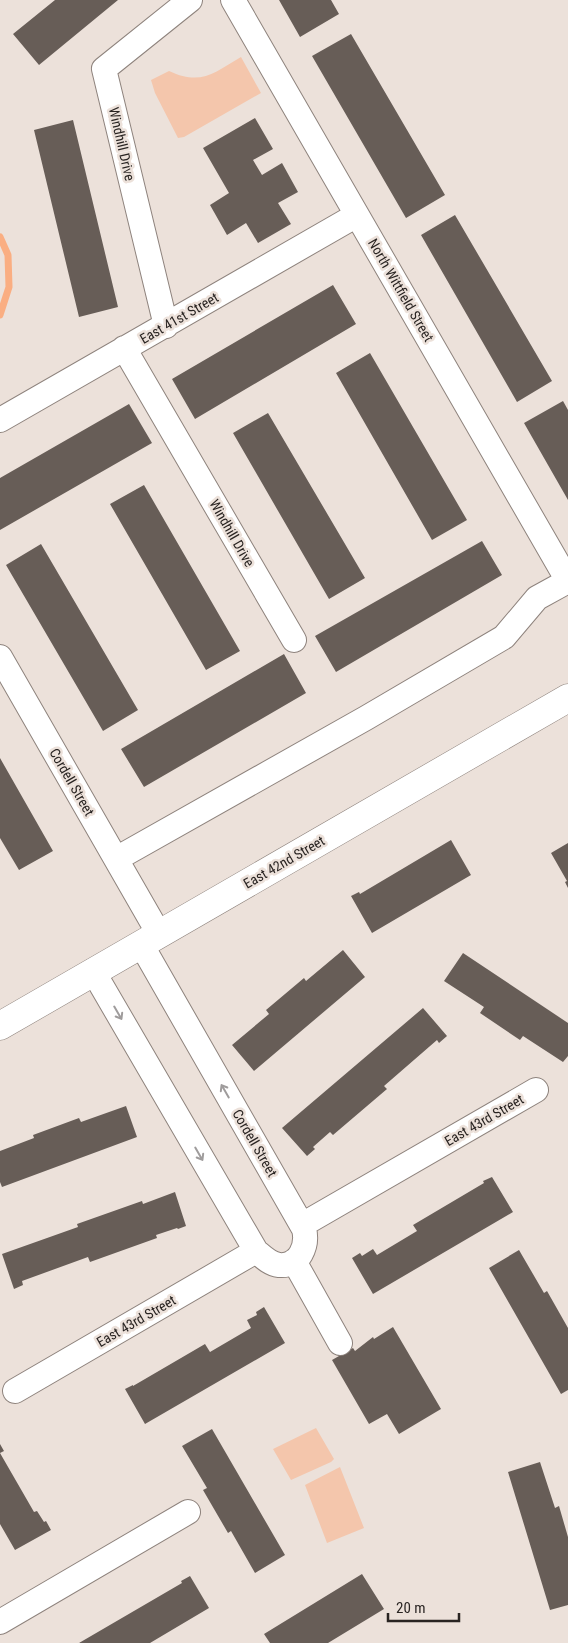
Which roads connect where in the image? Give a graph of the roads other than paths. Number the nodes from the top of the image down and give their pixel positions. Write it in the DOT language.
graph roads {
  1 [pos="190,0"];
  2 [pos="233,0"];
  3 [pos="357,215"];
  4 [pos="166,326"];
  5 [pos="124,348"];
  6 [pos="0,420"];
  7 [pos="568,581"];
  8 [pos="294,640"];
  9 [pos="0,657"];
  10 [pos="568,698"];
  11 [pos="116,859"];
  12 [pos="150,939"];
  13 [pos="93,971"];
  14 [pos="0,1026"];
  15 [pos="536,1090"];
  16 [pos="302,1224"];
  17 [pos="256,1251"];
  18 [pos="294,1261"];
  19 [pos="340,1343"];
  20 [pos="16,1391"];
  21 [pos="188,1512"];
  22 [pos="0,1622"];
  1 -- 4 [label="street, Windhill Drive"];
  2 -- 3 [label="street, North Wittfield Street"];
  3 -- 4 [label="street, East 41st Street"];
  3 -- 7 [label="street, North Wittfield Street"];
  4 -- 5 [label="street, East 41st Street"];
  5 -- 6 [label="street, East 41st Street"];
  5 -- 8 [label="street, Windhill Drive"];
  7 -- 11 [label="street"];
  9 -- 11 [label="street, Cordell Street"];
  10 -- 12 [label="street, East 42nd Street"];
  11 -- 12 [label="street, Cordell Street"];
  12 -- 13 [label="street, East 42nd Street"];
  16 -- 12 [label="street, Cordell Street, one-way"];
  13 -- 14 [label="street, East 42nd Street"];
  13 -- 17 [label="street, one-way"];
  15 -- 16 [label="street, East 43rd Street"];
  16 -- 18 [label="street, Cordell Street"];
  17 -- 18 [label="street"];
  17 -- 20 [label="street, East 43rd Street"];
  18 -- 19 [label="street"];
  21 -- 22 [label="street"];
}
